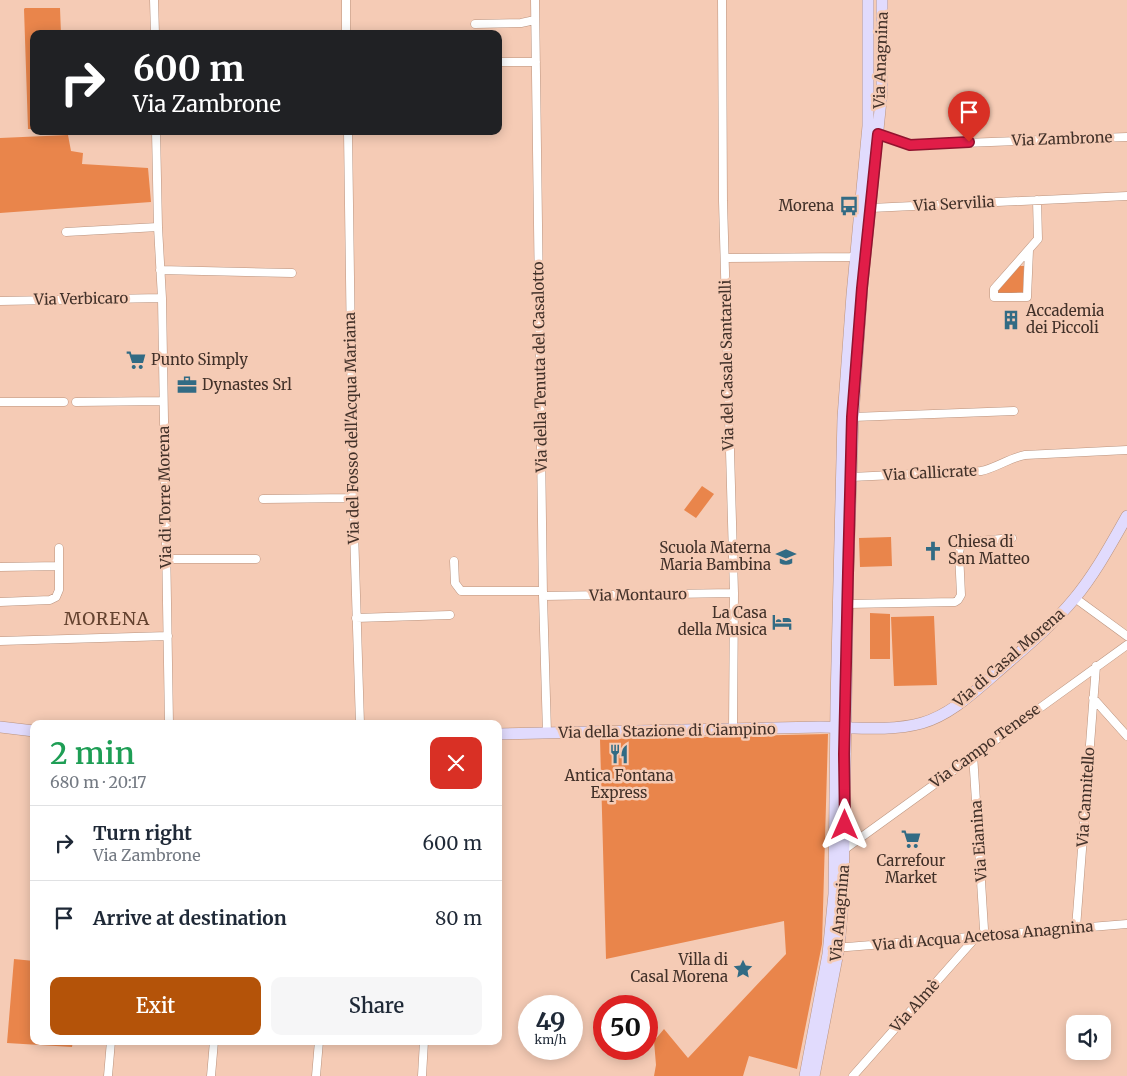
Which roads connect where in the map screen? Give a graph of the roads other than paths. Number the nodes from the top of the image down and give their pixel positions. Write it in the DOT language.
graph roads {
  1 [pos="154,0"];
  2 [pos="346,0"];
  3 [pos="535,0"];
  4 [pos="722,0"];
  5 [pos="868,0"];
  6 [pos="882,0"];
  7 [pos="535,20"];
  8 [pos="475,24"];
  9 [pos="155,30"];
  10 [pos="346,30"];
  11 [pos="868,47"];
  12 [pos="883,52"];
  13 [pos="502,62"];
  14 [pos="536,62"];
  15 [pos="878,134"];
  16 [pos="156,135"];
  17 [pos="348,135"];
  18 [pos="1127,137"];
  19 [pos="1127,196"];
  20 [pos="1038,200"];
  21 [pos="871,208"];
  22 [pos="158,228"];
  23 [pos="66,232"];
  24 [pos="1029,250"];
  25 [pos="856,255"];
  26 [pos="725,258"];
  27 [pos="160,270"];
  28 [pos="292,273"];
  29 [pos="162,298"];
  30 [pos="0,300"];
  31 [pos="164,401"];
  32 [pos="0,402"];
  33 [pos="64,402"];
  34 [pos="76,402"];
  35 [pos="1014,411"];
  36 [pos="852,417"];
  37 [pos="1127,450"];
  38 [pos="850,477"];
  39 [pos="353,498"];
  40 [pos="263,499"];
  41 [pos="1127,516"];
  42 [pos="1012,538"];
  43 [pos="58,548"];
  44 [pos="166,559"];
  45 [pos="256,559"];
  46 [pos="454,561"];
  47 [pos="0,566"];
  48 [pos="59,566"];
  49 [pos="734,593"];
  50 [pos="543,594"];
  51 [pos="1075,598"];
  52 [pos="0,602"];
  53 [pos="847,604"];
  54 [pos="450,615"];
  55 [pos="356,618"];
  56 [pos="168,636"];
  57 [pos="1127,636"];
  58 [pos="0,641"];
  59 [pos="1127,645"];
  60 [pos="1096,666"];
  61 [pos="1093,698"];
  62 [pos="846,712"];
  63 [pos="169,720"];
  64 [pos="360,720"];
  65 [pos="0,727"];
  66 [pos="840,727"];
  67 [pos="868,728"];
  68 [pos="733,730"];
  69 [pos="30,731"];
  70 [pos="547,733"];
  71 [pos="502,734"];
  72 [pos="1127,736"];
  73 [pos="844,754"];
  74 [pos="974,754"];
  75 [pos="844,849"];
  76 [pos="1127,924"];
  77 [pos="1076,928"];
  78 [pos="984,929"];
  79 [pos="831,936"];
  80 [pos="977,936"];
  81 [pos="839,947"];
  82 [pos="110,1045"];
  83 [pos="214,1045"];
  84 [pos="319,1045"];
  85 [pos="424,1045"];
  86 [pos="108,1076"];
  87 [pos="211,1076"];
  88 [pos="316,1076"];
  89 [pos="422,1076"];
  90 [pos="805,1076"];
  91 [pos="814,1076"];
  92 [pos="853,1076"];
  1 -- 9 [label="street"];
  2 -- 10 [label="street"];
  3 -- 7 [label="street, Via della Tenuta del Casalotto"];
  4 -- 26 [label="street, Via del Casale Santarelli"];
  5 -- 11 [label="main road, Via Anagnina"];
  6 -- 12 [label="main road, Via Anagnina"];
  7 -- 8 [label="street"];
  7 -- 14 [label="street, Via della Tenuta del Casalotto"];
  11 -- 12 [label="street"];
  11 -- 25 [label="main road, Via Anagnina"];
  12 -- 15 [label="main road, Via Anagnina"];
  13 -- 14 [label="street"];
  14 -- 50 [label="street, Via della Tenuta del Casalotto"];
  15 -- 18 [label="street, Via Zambrone"];
  15 -- 21 [label="main road, Via Anagnina"];
  16 -- 22 [label="street, Via di Torre Morena"];
  17 -- 39 [label="street, Via del Fosso dell'Acqua Mariana"];
  19 -- 20 [label="street, Via Servilia"];
  20 -- 21 [label="street, Via Servilia"];
  20 -- 24 [label="street"];
  21 -- 36 [label="main road, Via Anagnina"];
  22 -- 23 [label="street"];
  22 -- 27 [label="street, Via di Torre Morena"];
  24 -- 24 [label="street"];
  25 -- 26 [label="street"];
  25 -- 66 [label="main road, Via Anagnina"];
  26 -- 49 [label="street, Via del Casale Santarelli"];
  27 -- 28 [label="street"];
  27 -- 29 [label="street, Via di Torre Morena"];
  29 -- 30 [label="street, Via Verbicaro"];
  29 -- 31 [label="street, Via di Torre Morena"];
  31 -- 34 [label="street"];
  31 -- 44 [label="street, Via di Torre Morena"];
  32 -- 33 [label="street"];
  35 -- 36 [label="street"];
  36 -- 38 [label="main road, Via Anagnina"];
  37 -- 38 [label="street, Via Callicrate"];
  38 -- 53 [label="main road, Via Anagnina"];
  39 -- 40 [label="street"];
  39 -- 55 [label="street, Via del Fosso dell'Acqua Mariana"];
  41 -- 51 [label="main road, Via di Casal Morena"];
  42 -- 53 [label="street"];
  43 -- 48 [label="street"];
  44 -- 45 [label="street"];
  44 -- 56 [label="street, Via di Torre Morena"];
  46 -- 50 [label="street, Via Montauro"];
  47 -- 48 [label="street"];
  48 -- 52 [label="street"];
  49 -- 50 [label="street, Via Montauro"];
  49 -- 68 [label="street, Via del Casale Santarelli"];
  50 -- 70 [label="street, Via della Tenuta del Casalotto"];
  51 -- 57 [label="street"];
  51 -- 67 [label="main road, Via di Casal Morena"];
  53 -- 62 [label="main road, Via Anagnina"];
  54 -- 55 [label="street"];
  55 -- 64 [label="street, Via del Fosso dell'Acqua Mariana"];
  56 -- 58 [label="street"];
  56 -- 63 [label="street, Via di Torre Morena"];
  59 -- 60 [label="street, Via Campo Tenese"];
  60 -- 61 [label="street, Via Cannitello"];
  60 -- 74 [label="street, Via Campo Tenese"];
  61 -- 72 [label="street"];
  61 -- 77 [label="street, Via Cannitello"];
  62 -- 66 [label="main road, Via Anagnina"];
  62 -- 67 [label="main road"];
  65 -- 69 [label="main road"];
  66 -- 67 [label="main road, Via di Casal Morena"];
  66 -- 68 [label="main road, Via della Stazione di Ciampino"];
  66 -- 73 [label="main road, Via Anagnina"];
  66 -- 79 [label="main road, Via Anagnina"];
  67 -- 73 [label="main road"];
  68 -- 70 [label="main road, Via della Stazione di Ciampino"];
  70 -- 71 [label="main road, Via della Stazione di Ciampino"];
  73 -- 75 [label="main road, Via Anagnina"];
  74 -- 75 [label="street, Via Campo Tenese"];
  74 -- 78 [label="street, Via Eianina"];
  75 -- 81 [label="main road, Via Anagnina"];
  76 -- 77 [label="street, Via di Acqua Acetosa Anagnina"];
  77 -- 80 [label="street, Via di Acqua Acetosa Anagnina"];
  79 -- 81 [label="street"];
  79 -- 90 [label="main road, Via Anagnina"];
  80 -- 81 [label="street, Via di Acqua Acetosa Anagnina"];
  80 -- 92 [label="street, Via Almè"];
  81 -- 91 [label="main road, Via Anagnina"];
  82 -- 86 [label="street"];
  83 -- 87 [label="street"];
  84 -- 88 [label="street"];
  85 -- 89 [label="street"];
}
